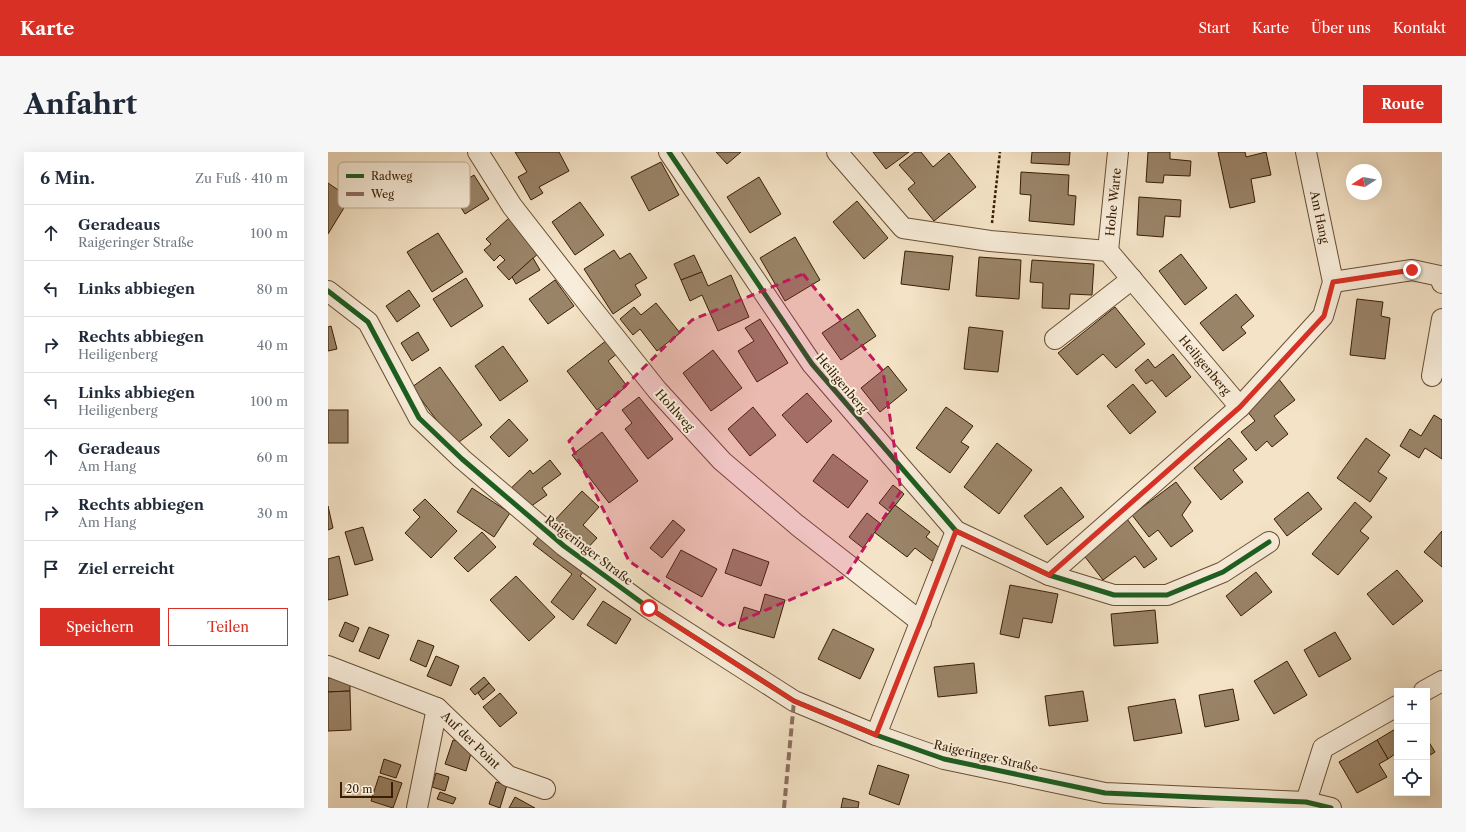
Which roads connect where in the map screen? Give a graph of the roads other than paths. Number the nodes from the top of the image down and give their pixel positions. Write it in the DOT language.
graph roads {
  1 [pos="478,152"];
  2 [pos="669,152"];
  3 [pos="837,152"];
  4 [pos="1118,152"];
  5 [pos="1306,152"];
  6 [pos="1108,251"];
  7 [pos="1132,279"];
  8 [pos="1333,282"];
  9 [pos="1442,283"];
  10 [pos="328,291"];
  11 [pos="1442,319"];
  12 [pos="1055,339"];
  13 [pos="1432,376"];
  14 [pos="1240,407"];
  15 [pos="956,531"];
  16 [pos="1269,542"];
  17 [pos="1049,575"];
  18 [pos="921,622"];
  19 [pos="328,666"];
  20 [pos="1442,681"];
  21 [pos="1429,688"];
  22 [pos="437,708"];
  23 [pos="1394,708"];
  24 [pos="876,735"];
  25 [pos="545,788"];
  26 [pos="1306,802"];
  27 [pos="417,808"];
  28 [pos="1331,808"];
  1 -- 18 [label="street, Hohlweg"];
  2 -- 15 [label="street, Heiligenberg"];
  3 -- 6 [label="street"];
  4 -- 6 [label="street, Hohe Warte"];
  5 -- 8 [label="street, Am Hang"];
  6 -- 7 [label="street, Heiligenberg"];
  7 -- 12 [label="street"];
  7 -- 14 [label="street, Heiligenberg"];
  8 -- 9 [label="street"];
  8 -- 14 [label="street, Am Hang"];
  10 -- 24 [label="street, Raigeringer Straße"];
  11 -- 13 [label="street"];
  14 -- 17 [label="street"];
  15 -- 17 [label="street, Heiligenberg"];
  15 -- 18 [label="street"];
  16 -- 17 [label="street, Heiligenberg"];
  18 -- 24 [label="street"];
  19 -- 22 [label="street, Auf der Point"];
  20 -- 21 [label="street"];
  22 -- 25 [label="street, Auf der Point"];
  22 -- 27 [label="street"];
  23 -- 26 [label="street"];
  24 -- 26 [label="street, Raigeringer Straße"];
  26 -- 28 [label="street, Raigeringer Straße"];
}
